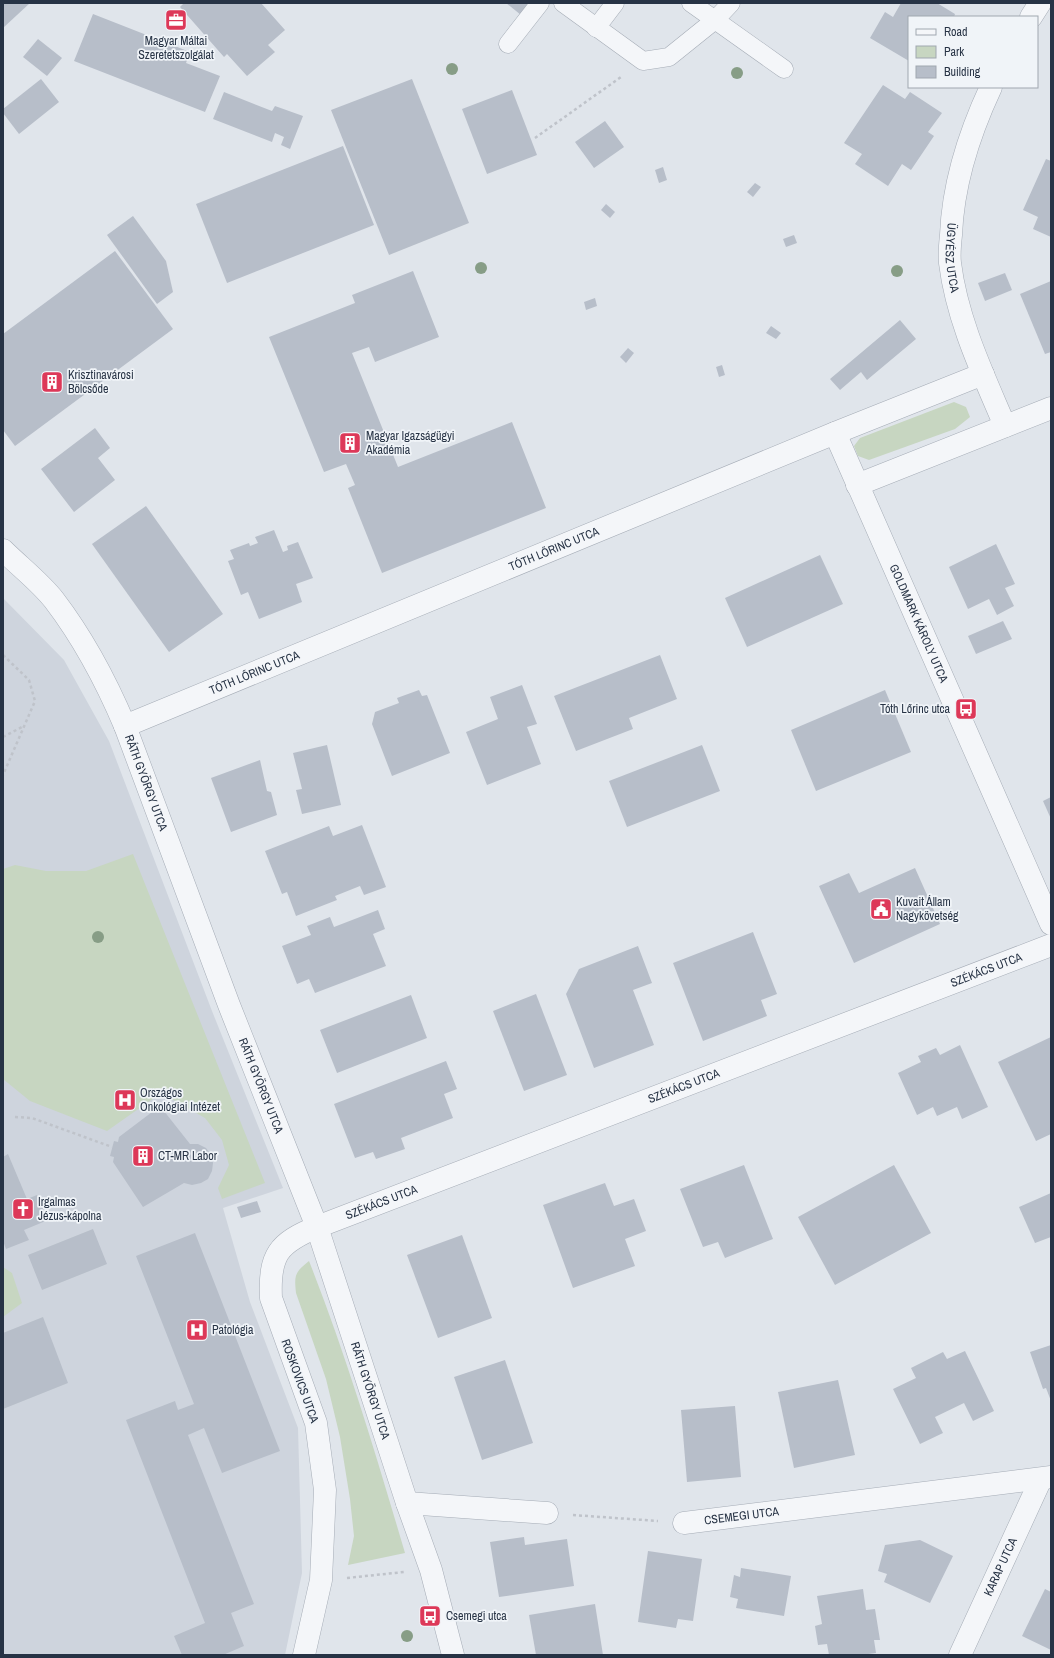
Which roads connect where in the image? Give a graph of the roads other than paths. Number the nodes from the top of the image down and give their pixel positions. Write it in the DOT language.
graph roads {
  1 [pos="540,3"];
  2 [pos="563,3"];
  3 [pos="614,3"];
  4 [pos="691,3"];
  5 [pos="731,3"];
  6 [pos="1040,3"];
  7 [pos="1032,16"];
  8 [pos="715,20"];
  9 [pos="596,28"];
  10 [pos="508,44"];
  11 [pos="784,69"];
  12 [pos="991,88"];
  13 [pos="983,374"];
  14 [pos="1051,408"];
  15 [pos="1005,426"];
  16 [pos="834,433"];
  17 [pos="857,485"];
  18 [pos="3,550"];
  19 [pos="125,726"];
  20 [pos="1051,924"];
  21 [pos="1051,945"];
  22 [pos="317,1227"];
  23 [pos="1046,1478"];
  24 [pos="407,1503"];
  25 [pos="547,1513"];
  26 [pos="684,1523"];
  27 [pos="304,1655"];
  28 [pos="453,1655"];
  29 [pos="960,1655"];
  1 -- 10 [label="lane"];
  2 -- 9 [label="lane"];
  3 -- 9 [label="lane"];
  4 -- 8 [label="lane"];
  5 -- 8 [label="lane"];
  6 -- 7 [label="street"];
  8 -- 9 [label="lane"];
  8 -- 11 [label="lane"];
  12 -- 13 [label="street, ÜGYÉSZ UTCA"];
  13 -- 15 [label="street, ÜGYÉSZ UTCA"];
  13 -- 16 [label="street, TÓTH LŐRINC UTCA"];
  14 -- 15 [label="street"];
  15 -- 17 [label="street"];
  16 -- 17 [label="street, GOLDMARK KÁROLY UTCA"];
  16 -- 19 [label="street, TÓTH LŐRINC UTCA"];
  17 -- 20 [label="street, GOLDMARK KÁROLY UTCA"];
  18 -- 19 [label="street, RÁTH GYÖRGY UTCA"];
  19 -- 22 [label="street, RÁTH GYÖRGY UTCA"];
  21 -- 22 [label="street, SZÉKÁCS UTCA"];
  22 -- 24 [label="street, RÁTH GYÖRGY UTCA"];
  22 -- 27 [label="street, ROSKOVICS UTCA"];
  23 -- 26 [label="street, CSEMEGI UTCA"];
  23 -- 29 [label="street, KARAP UTCA"];
  24 -- 25 [label="street"];
  24 -- 28 [label="street, RÁTH GYÖRGY UTCA"];
}
